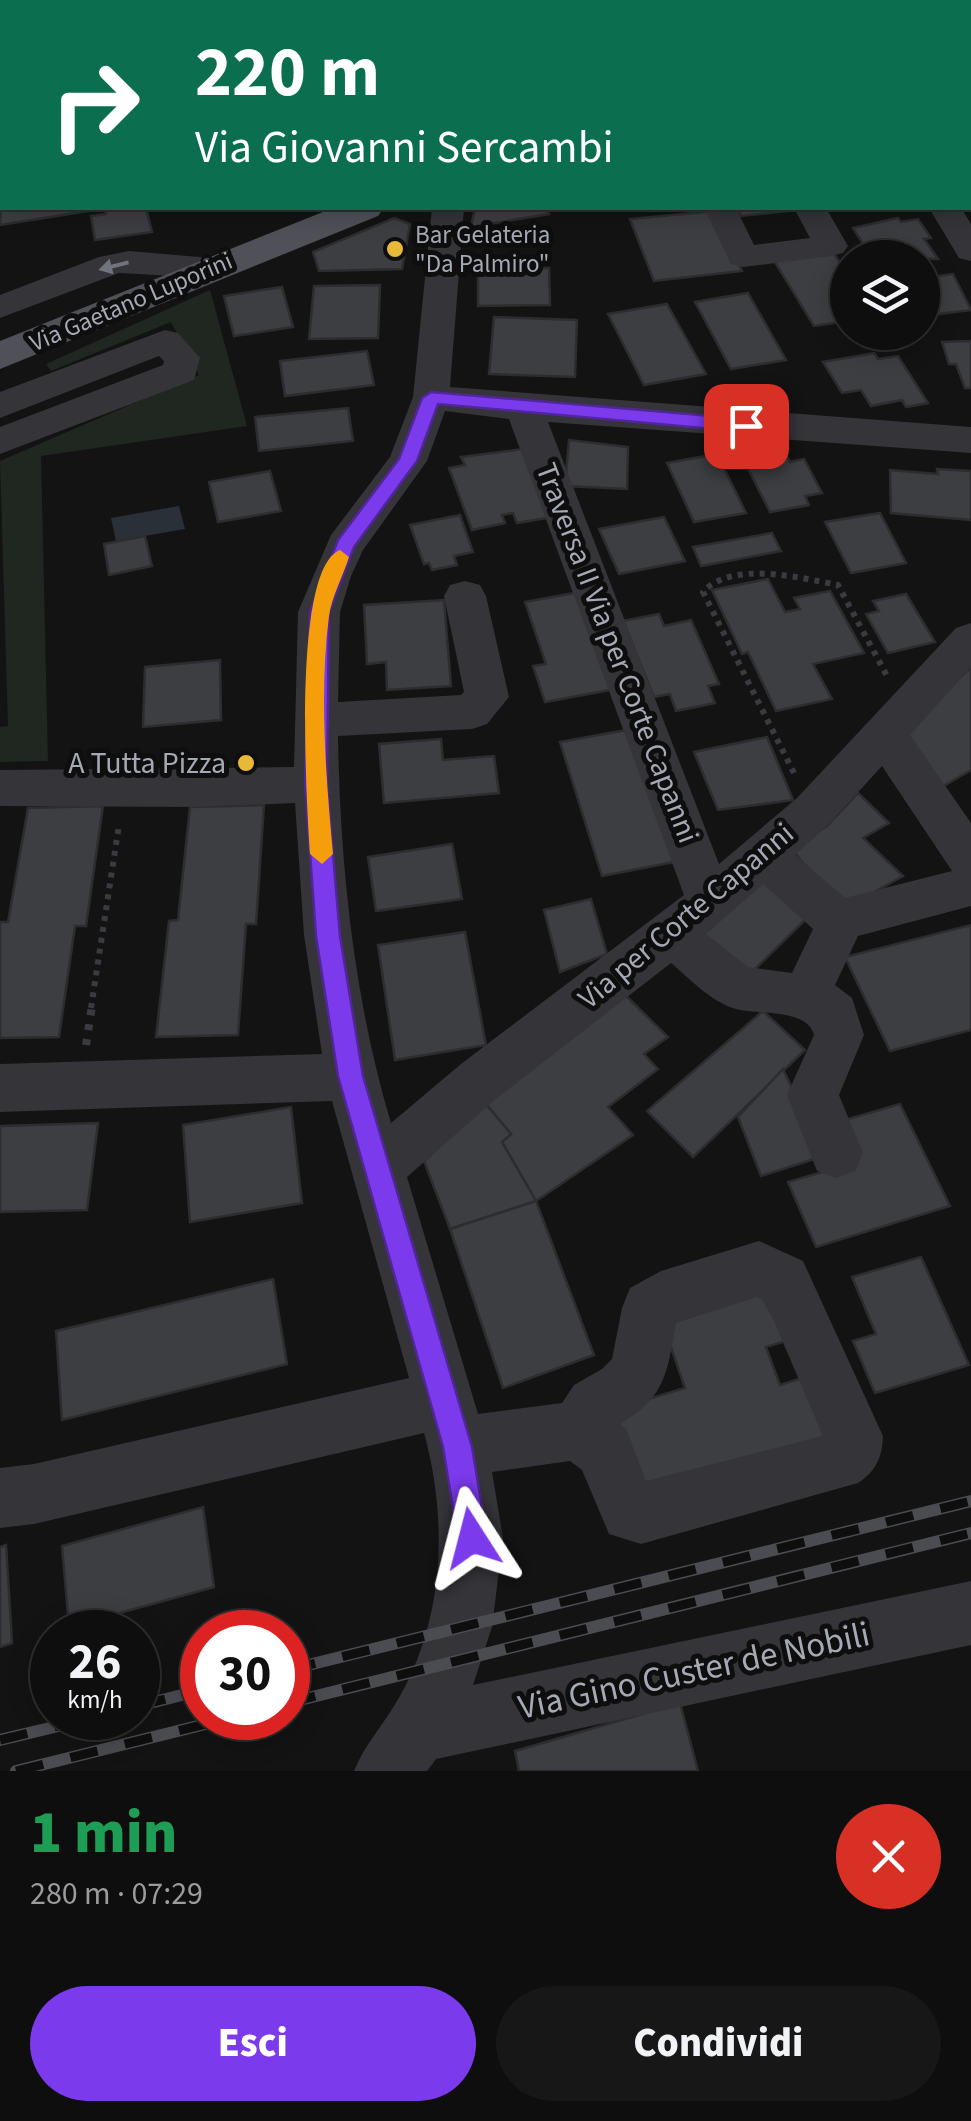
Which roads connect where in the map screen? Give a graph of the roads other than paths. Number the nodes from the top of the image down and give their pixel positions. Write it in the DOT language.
graph roads {
  1 [pos="323,210"];
  2 [pos="360,210"];
  3 [pos="721,210"];
  4 [pos="811,210"];
  5 [pos="947,210"];
  6 [pos="438,211"];
  7 [pos="262,247"];
  8 [pos="971,251"];
  9 [pos="211,268"];
  10 [pos="0,307"];
  11 [pos="0,356"];
  12 [pos="431,398"];
  13 [pos="0,406"];
  14 [pos="524,408"];
  15 [pos="971,440"];
  16 [pos="0,441"];
  17 [pos="465,596"];
  18 [pos="971,639"];
  19 [pos="315,720"];
  20 [pos="895,721"];
  21 [pos="316,784"];
  22 [pos="0,788"];
  23 [pos="763,855"];
  24 [pos="971,860"];
  25 [pos="971,886"];
  26 [pos="709,899"];
  27 [pos="842,920"];
  28 [pos="671,935"];
  29 [pos="804,997"];
  30 [pos="351,1076"];
  31 [pos="0,1088"];
  32 [pos="836,1153"];
  33 [pos="378,1168"];
  34 [pos="451,1423"];
  35 [pos="578,1430"];
  36 [pos="0,1498"];
  37 [pos="971,1613"];
  38 [pos="402,1751"];
  1 -- 7 [label="main road, Via Gaetano Luporini"];
  2 -- 7 [label="main road, Via Gaetano Luporini"];
  3 -- 4 [label="street"];
  5 -- 8 [label="street"];
  6 -- 12 [label="street"];
  7 -- 9 [label="main road, Via Gaetano Luporini"];
  9 -- 10 [label="street, one-way"];
  9 -- 11 [label="main road, Via Gaetano Luporini"];
  12 -- 14 [label="street"];
  12 -- 19 [label="street"];
  13 -- 16 [label="street"];
  14 -- 15 [label="street"];
  14 -- 26 [label="street, Traversa II Via per Corte Capanni"];
  17 -- 19 [label="street"];
  18 -- 20 [label="street, Via per Corte Capanni"];
  19 -- 21 [label="street"];
  20 -- 23 [label="street, Via per Corte Capanni"];
  20 -- 24 [label="street"];
  21 -- 22 [label="street"];
  21 -- 30 [label="street"];
  23 -- 26 [label="street, Via per Corte Capanni"];
  23 -- 27 [label="street"];
  25 -- 27 [label="street"];
  26 -- 28 [label="street, Via per Corte Capanni"];
  27 -- 29 [label="street"];
  28 -- 29 [label="street"];
  28 -- 33 [label="street, Via per Corte Capanni"];
  29 -- 32 [label="street"];
  30 -- 31 [label="street"];
  30 -- 33 [label="street"];
  33 -- 34 [label="street"];
  34 -- 35 [label="street"];
  34 -- 36 [label="street"];
  34 -- 38 [label="street"];
  35 -- 35 [label="street"];
  37 -- 38 [label="street, Via Gino Custer de Nobili"];
}
